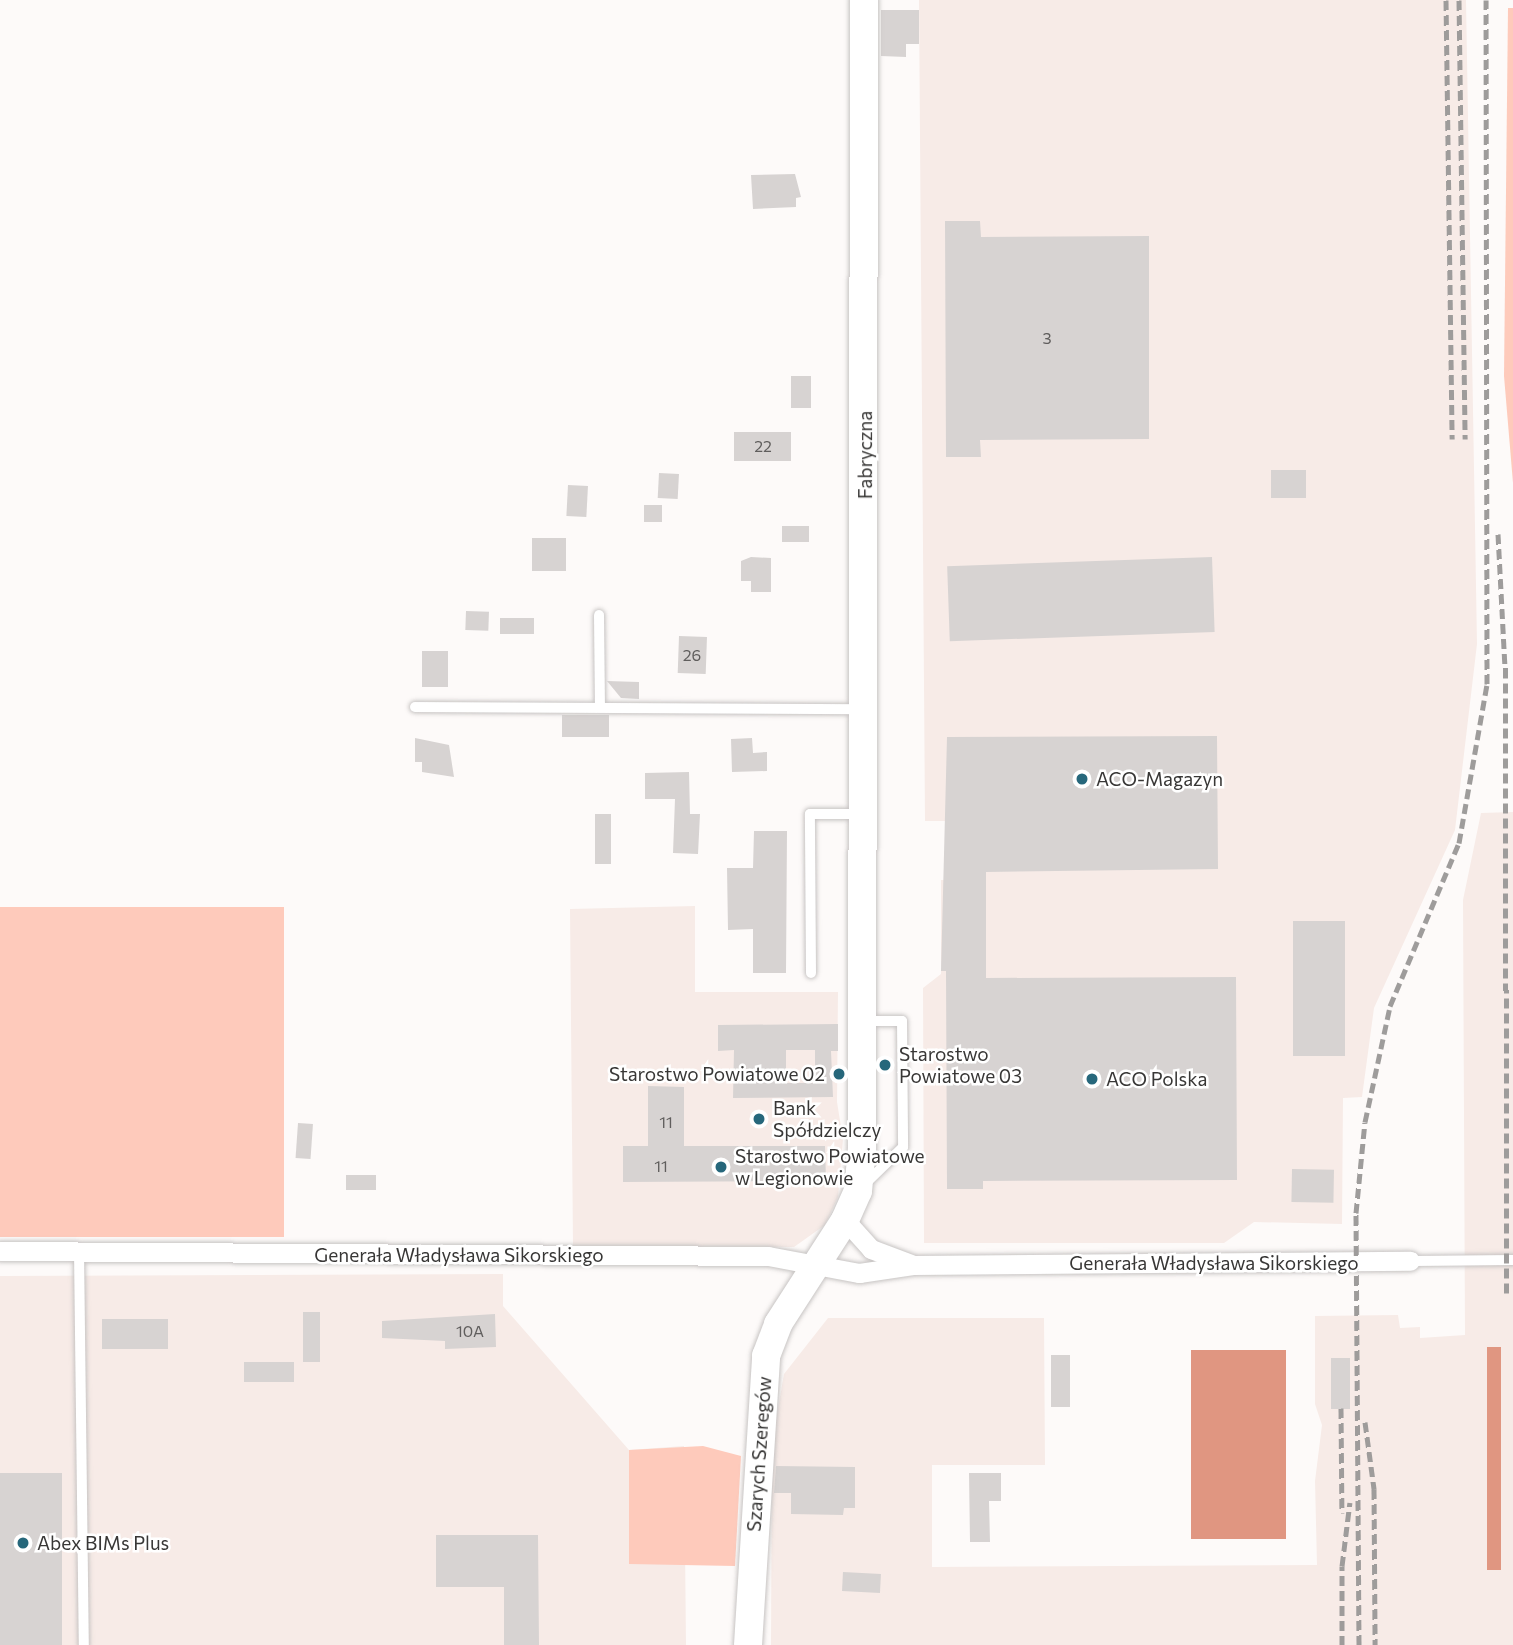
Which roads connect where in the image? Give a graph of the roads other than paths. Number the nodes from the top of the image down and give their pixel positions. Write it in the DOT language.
graph roads {
  1 [pos="864,0"];
  2 [pos="599,615"];
  3 [pos="600,705"];
  4 [pos="415,707"];
  5 [pos="866,709"];
  6 [pos="864,814"];
  7 [pos="863,909"];
  8 [pos="811,973"];
  9 [pos="862,1021"];
  10 [pos="858,1191"];
  11 [pos="845,1220"];
  12 [pos="867,1245"];
  13 [pos="0,1251"];
  14 [pos="79,1251"];
  15 [pos="1513,1259"];
  16 [pos="1410,1261"];
  17 [pos="914,1265"];
  18 [pos="812,1269"];
  19 [pos="859,1273"];
  20 [pos="84,1645"];
  21 [pos="748,1645"];
  1 -- 5 [label="street, Fabryczna"];
  2 -- 3 [label="lane"];
  3 -- 4 [label="lane"];
  3 -- 5 [label="lane"];
  5 -- 6 [label="street, Fabryczna"];
  6 -- 7 [label="street, Fabryczna"];
  6 -- 8 [label="lane"];
  7 -- 9 [label="street, Szarych Szeregów"];
  9 -- 10 [label="street, Szarych Szeregów"];
  9 -- 10 [label="lane"];
  10 -- 11 [label="street, Szarych Szeregów"];
  11 -- 12 [label="street, Generała Władysława Sikorskiego"];
  11 -- 18 [label="street, Szarych Szeregów"];
  12 -- 17 [label="street, Generała Władysława Sikorskiego"];
  12 -- 19 [label="lane"];
  13 -- 14 [label="street, Generała Władysława Sikorskiego"];
  14 -- 18 [label="street, Generała Władysława Sikorskiego"];
  14 -- 20 [label="lane"];
  15 -- 16 [label="lane, Generała Władysława Sikorskiego"];
  16 -- 17 [label="street, Generała Władysława Sikorskiego"];
  17 -- 19 [label="street, Generała Władysława Sikorskiego"];
  18 -- 19 [label="street, Generała Władysława Sikorskiego"];
  18 -- 21 [label="street, Szarych Szeregów"];
}
